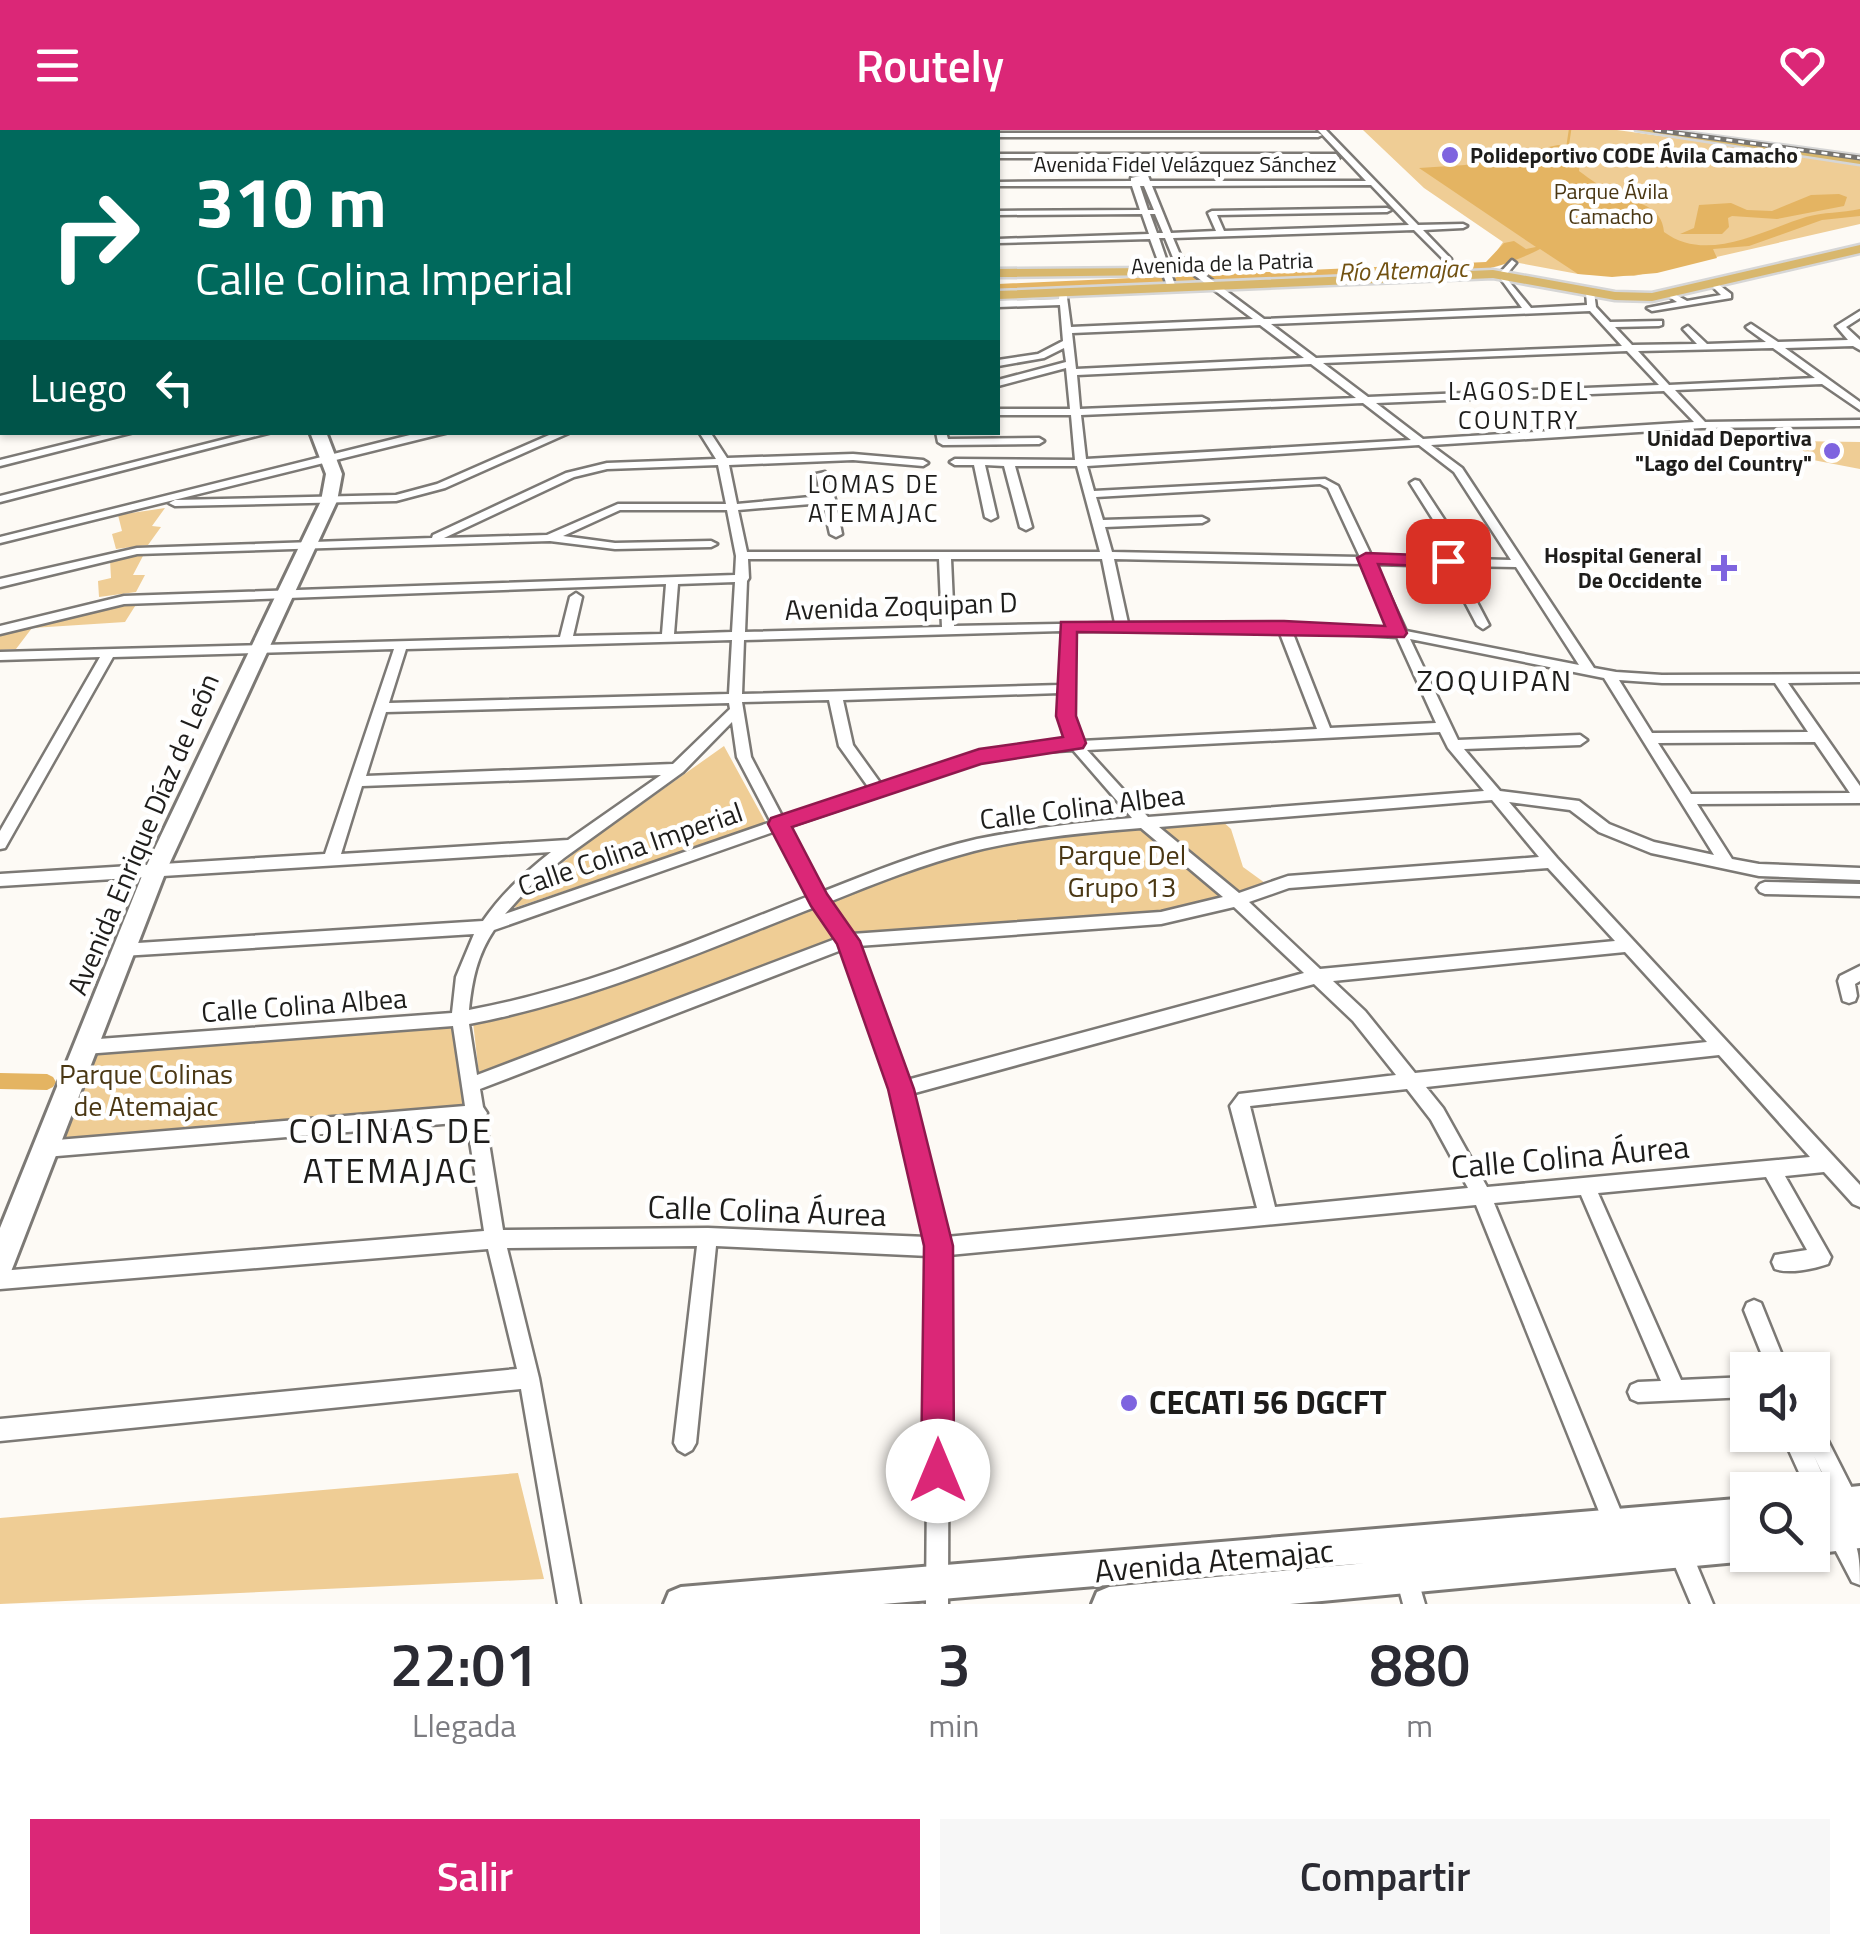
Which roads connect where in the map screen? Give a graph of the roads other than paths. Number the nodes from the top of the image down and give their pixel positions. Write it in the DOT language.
graph roads {
  1 [pos="1642,130"];
  2 [pos="1110,132"];
  3 [pos="1318,132"];
  4 [pos="1676,132"];
  5 [pos="1000,135"];
  6 [pos="1190,135"];
  7 [pos="1000,156"];
  8 [pos="1136,156"];
  9 [pos="1196,156"];
  10 [pos="1336,156"];
  11 [pos="1860,156"];
  12 [pos="1141,181"];
  13 [pos="1366,181"];
  14 [pos="1000,182"];
  15 [pos="1230,182"];
  16 [pos="1387,210"];
  17 [pos="1143,212"];
  18 [pos="1157,212"];
  19 [pos="1000,213"];
  20 [pos="1463,226"];
  21 [pos="1406,230"];
  22 [pos="1418,230"];
  23 [pos="1222,235"];
  24 [pos="1154,238"];
  25 [pos="1166,238"];
  26 [pos="1858,239"];
  27 [pos="1000,241"];
  28 [pos="1442,261"];
  29 [pos="1504,265"];
  30 [pos="1196,272"];
  31 [pos="1000,273"];
  32 [pos="1169,280"];
  33 [pos="1714,284"];
  34 [pos="1212,285"];
  35 [pos="1669,294"];
  36 [pos="1000,295"];
  37 [pos="1064,297"];
  38 [pos="1591,300"];
  39 [pos="1000,304"];
  40 [pos="1686,304"];
  41 [pos="1652,308"];
  42 [pos="1528,310"];
  43 [pos="1860,314"];
  44 [pos="1262,322"];
  45 [pos="1659,324"];
  46 [pos="1608,326"];
  47 [pos="1752,327"];
  48 [pos="1066,330"];
  49 [pos="1688,330"];
  50 [pos="1068,343"];
  51 [pos="1858,345"];
  52 [pos="1776,346"];
  53 [pos="1706,348"];
  54 [pos="1631,350"];
  55 [pos="1313,361"];
  56 [pos="1000,363"];
  57 [pos="1070,368"];
  58 [pos="1825,381"];
  59 [pos="1000,383"];
  60 [pos="1665,386"];
  61 [pos="1364,400"];
  62 [pos="1860,407"];
  63 [pos="1000,412"];
  64 [pos="1076,412"];
  65 [pos="1860,423"];
  66 [pos="1702,425"];
  67 [pos="117,435"];
  68 [pos="255,435"];
  69 [pos="319,435"];
  70 [pos="430,435"];
  71 [pos="559,435"];
  72 [pos="706,435"];
  73 [pos="943,441"];
  74 [pos="1039,441"];
  75 [pos="1422,442"];
  76 [pos="328,457"];
  77 [pos="723,462"];
  78 [pos="922,462"];
  79 [pos="956,462"];
  80 [pos="979,462"];
  81 [pos="1009,462"];
  82 [pos="0,463"];
  83 [pos="1080,464"];
  84 [pos="821,474"];
  85 [pos="1415,484"];
  86 [pos="1091,494"];
  87 [pos="829,498"];
  88 [pos="0,499"];
  89 [pos="328,501"];
  90 [pos="146,504"];
  91 [pos="735,507"];
  92 [pos="992,517"];
  93 [pos="1202,520"];
  94 [pos="1100,524"];
  95 [pos="1026,527"];
  96 [pos="836,534"];
  97 [pos="549,538"];
  98 [pos="0,540"];
  99 [pos="428,541"];
  100 [pos="308,544"];
  101 [pos="711,544"];
  102 [pos="1108,555"];
  103 [pos="742,556"];
  104 [pos="946,556"];
  105 [pos="1366,558"];
  106 [pos="1448,561"];
  107 [pos="1466,562"];
  108 [pos="1521,564"];
  109 [pos="743,578"];
  110 [pos="672,580"];
  111 [pos="0,583"];
  112 [pos="285,593"];
  113 [pos="576,597"];
  114 [pos="1483,625"];
  115 [pos="1068,626"];
  116 [pos="1122,626"];
  117 [pos="1284,627"];
  118 [pos="0,630"];
  119 [pos="948,630"];
  120 [pos="1398,633"];
  121 [pos="740,636"];
  122 [pos="668,638"];
  123 [pos="566,640"];
  124 [pos="400,646"];
  125 [pos="257,650"];
  126 [pos="108,654"];
  127 [pos="0,656"];
  128 [pos="1590,671"];
  129 [pos="1608,674"];
  130 [pos="1778,678"];
  131 [pos="1860,678"];
  132 [pos="1065,689"];
  133 [pos="835,696"];
  134 [pos="736,704"];
  135 [pos="380,708"];
  136 [pos="1444,727"];
  137 [pos="1324,732"];
  138 [pos="1816,737"];
  139 [pos="1648,738"];
  140 [pos="1580,740"];
  141 [pos="1076,743"];
  142 [pos="1452,745"];
  143 [pos="678,768"];
  144 [pos="358,781"];
  145 [pos="878,790"];
  146 [pos="1494,795"];
  147 [pos="1860,798"];
  148 [pos="1686,799"];
  149 [pos="1144,822"];
  150 [pos="779,824"];
  151 [pos="0,844"];
  152 [pos="572,845"];
  153 [pos="331,860"];
  154 [pos="1552,862"];
  155 [pos="1727,863"];
  156 [pos="155,871"];
  157 [pos="1860,874"];
  158 [pos="0,880"];
  159 [pos="1765,888"];
  160 [pos="1860,890"];
  161 [pos="819,900"];
  162 [pos="1237,900"];
  163 [pos="484,927"];
  164 [pos="848,941"];
  165 [pos="1628,946"];
  166 [pos="122,950"];
  167 [pos="1860,973"];
  168 [pos="1318,976"];
  169 [pos="1850,996"];
  170 [pos="460,1019"];
  171 [pos="85,1047"];
  172 [pos="1720,1048"];
  173 [pos="1412,1079"];
  174 [pos="472,1084"];
  175 [pos="901,1089"];
  176 [pos="478,1113"];
  177 [pos="45,1149"];
  178 [pos="1830,1163"];
  179 [pos="1771,1168"];
  180 [pos="1586,1186"];
  181 [pos="1482,1196"];
  182 [pos="1860,1198"];
  183 [pos="9,1216"];
  184 [pos="1268,1216"];
  185 [pos="708,1237"];
  186 [pos="495,1239"];
  187 [pos="938,1246"];
  188 [pos="1782,1262"];
  189 [pos="0,1264"];
  190 [pos="0,1280"];
  191 [pos="1754,1310"];
  192 [pos="1771,1352"];
  193 [pos="529,1378"];
  194 [pos="1730,1388"];
  195 [pos="1675,1390"];
  196 [pos="1638,1392"];
  197 [pos="0,1430"];
  198 [pos="685,1444"];
  199 [pos="1801,1452"];
  200 [pos="1837,1517"];
  201 [pos="1730,1518"];
  202 [pos="1623,1543"];
  203 [pos="1730,1546"];
  204 [pos="1680,1552"];
  205 [pos="1860,1574"];
  206 [pos="1410,1591"];
  207 [pos="937,1594"];
  208 [pos="569,1604"];
  209 [pos="680,1604"];
  210 [pos="1110,1604"];
  211 [pos="1702,1604"];
  1 -- 4 [label="main road"];
  2 -- 5 [label="street"];
  2 -- 6 [label="street"];
  3 -- 6 [label="street"];
  3 -- 10 [label="street"];
  3 -- 13 [label="street"];
  4 -- 11 [label="main road"];
  4 -- 11 [label="main road"];
  6 -- 9 [label="street"];
  7 -- 8 [label="street"];
  8 -- 9 [label="street"];
  8 -- 12 [label="street"];
  9 -- 10 [label="street"];
  10 -- 13 [label="street"];
  12 -- 14 [label="street, Avenida Fidel Velázquez Sánchez"];
  12 -- 15 [label="street, Avenida Fidel Velázquez Sánchez"];
  12 -- 17 [label="street"];
  12 -- 18 [label="street"];
  13 -- 15 [label="street, Avenida Fidel Velázquez Sánchez"];
  13 -- 15 [label="street, Avenida Fidel Velázquez Sánchez"];
  13 -- 16 [label="street"];
  13 -- 22 [label="street"];
  16 -- 21 [label="street"];
  16 -- 23 [label="street"];
  17 -- 18 [label="street"];
  17 -- 19 [label="street"];
  17 -- 24 [label="street"];
  18 -- 25 [label="street"];
  20 -- 22 [label="street"];
  21 -- 22 [label="street"];
  21 -- 23 [label="street"];
  21 -- 28 [label="street"];
  22 -- 28 [label="street"];
  23 -- 25 [label="street"];
  24 -- 25 [label="street"];
  24 -- 27 [label="street"];
  24 -- 32 [label="street"];
  25 -- 30 [label="street"];
  26 -- 29 [label="main road, Avenida de la Patria"];
  26 -- 33 [label="main road, Avenida de la Patria"];
  28 -- 29 [label="main road, Avenida de la Patria"];
  28 -- 30 [label="main road, Avenida de la Patria"];
  29 -- 34 [label="main road, Avenida de la Patria"];
  29 -- 38 [label="main road, Avenida de la Patria"];
  29 -- 42 [label="street"];
  30 -- 32 [label="main road, Avenida de la Patria"];
  30 -- 34 [label="street"];
  31 -- 32 [label="main road, Avenida de la Patria"];
  32 -- 34 [label="main road, Avenida de la Patria"];
  32 -- 37 [label="main road, Avenida de la Patria"];
  33 -- 35 [label="main road, Avenida de la Patria"];
  33 -- 40 [label="street"];
  34 -- 44 [label="street"];
  35 -- 38 [label="main road, Avenida de la Patria"];
  35 -- 40 [label="street"];
  36 -- 37 [label="main road, Avenida de la Patria"];
  37 -- 39 [label="street"];
  37 -- 48 [label="street"];
  38 -- 42 [label="street"];
  38 -- 46 [label="street"];
  40 -- 41 [label="street"];
  42 -- 44 [label="street"];
  43 -- 51 [label="street"];
  44 -- 48 [label="street"];
  44 -- 55 [label="street"];
  45 -- 46 [label="street"];
  46 -- 54 [label="street"];
  47 -- 52 [label="street"];
  48 -- 50 [label="street"];
  49 -- 53 [label="street"];
  50 -- 56 [label="street"];
  50 -- 57 [label="street"];
  51 -- 52 [label="street"];
  52 -- 53 [label="street"];
  52 -- 58 [label="street"];
  53 -- 54 [label="street"];
  54 -- 55 [label="street"];
  54 -- 60 [label="street"];
  55 -- 57 [label="street"];
  55 -- 61 [label="street"];
  57 -- 59 [label="street"];
  57 -- 64 [label="street"];
  58 -- 60 [label="street"];
  58 -- 62 [label="street"];
  60 -- 61 [label="street"];
  60 -- 66 [label="street"];
  61 -- 64 [label="street"];
  61 -- 75 [label="street"];
  63 -- 64 [label="street"];
  64 -- 83 [label="street"];
  65 -- 66 [label="street"];
  66 -- 75 [label="street"];
  67 -- 82 [label="street"];
  68 -- 88 [label="street"];
  69 -- 76 [label="main road, Avenida Enrique Díaz de León"];
  70 -- 76 [label="street"];
  71 -- 89 [label="street"];
  72 -- 77 [label="street"];
  73 -- 74 [label="street"];
  75 -- 83 [label="street"];
  75 -- 108 [label="street"];
  76 -- 89 [label="main road, Avenida Enrique Díaz de León"];
  76 -- 90 [label="street"];
  77 -- 78 [label="street"];
  77 -- 91 [label="street"];
  77 -- 99 [label="street"];
  79 -- 80 [label="street"];
  80 -- 81 [label="street"];
  80 -- 92 [label="street"];
  81 -- 83 [label="street"];
  81 -- 95 [label="street"];
  83 -- 86 [label="street"];
  84 -- 87 [label="street"];
  85 -- 107 [label="street"];
  86 -- 94 [label="street"];
  86 -- 105 [label="street"];
  87 -- 91 [label="street"];
  87 -- 96 [label="street"];
  89 -- 90 [label="street"];
  89 -- 100 [label="main road, Avenida Enrique Díaz de León"];
  90 -- 98 [label="street"];
  91 -- 97 [label="street"];
  91 -- 103 [label="street"];
  93 -- 94 [label="street"];
  94 -- 102 [label="street"];
  97 -- 99 [label="street"];
  97 -- 101 [label="street"];
  99 -- 100 [label="street"];
  100 -- 111 [label="street"];
  100 -- 112 [label="main road, Avenida Enrique Díaz de León"];
  102 -- 104 [label="street"];
  102 -- 105 [label="street"];
  102 -- 116 [label="street"];
  103 -- 104 [label="street"];
  103 -- 109 [label="street"];
  104 -- 119 [label="street"];
  105 -- 106 [label="street"];
  105 -- 120 [label="street"];
  106 -- 107 [label="street"];
  106 -- 114 [label="street"];
  107 -- 108 [label="street"];
  108 -- 128 [label="street"];
  109 -- 110 [label="street"];
  109 -- 121 [label="street"];
  110 -- 112 [label="street"];
  110 -- 122 [label="street"];
  112 -- 118 [label="street"];
  112 -- 125 [label="main road, Avenida Enrique Díaz de León"];
  113 -- 123 [label="street"];
  115 -- 116 [label="street, Avenida Zoquipan D"];
  115 -- 119 [label="street, Avenida Zoquipan D"];
  115 -- 132 [label="street"];
  116 -- 117 [label="street, Avenida Zoquipan D"];
  117 -- 120 [label="street, Avenida Zoquipan D"];
  117 -- 137 [label="street"];
  119 -- 121 [label="street, Avenida Zoquipan D"];
  120 -- 128 [label="street, Avenida Zoquipan D"];
  120 -- 136 [label="street"];
  121 -- 122 [label="street, Avenida Zoquipan D"];
  121 -- 134 [label="street"];
  122 -- 123 [label="street, Avenida Zoquipan D"];
  123 -- 124 [label="street, Avenida Zoquipan D"];
  124 -- 125 [label="street, Avenida Zoquipan D"];
  124 -- 135 [label="street"];
  125 -- 126 [label="street, Avenida Zoquipan D"];
  125 -- 156 [label="main road, Avenida Enrique Díaz de León"];
  126 -- 127 [label="street, Avenida Zoquipan D"];
  126 -- 151 [label="street"];
  128 -- 129 [label="street, Avenida Zoquipan D"];
  129 -- 130 [label="street, Avenida Zoquipan D"];
  129 -- 139 [label="street"];
  130 -- 131 [label="street, Avenida Zoquipan D"];
  130 -- 138 [label="street"];
  132 -- 133 [label="street"];
  132 -- 141 [label="street"];
  133 -- 134 [label="street"];
  133 -- 145 [label="street"];
  134 -- 135 [label="street"];
  134 -- 143 [label="street"];
  134 -- 150 [label="street"];
  135 -- 144 [label="street"];
  136 -- 137 [label="street, Calle Colina Imperial"];
  136 -- 142 [label="street"];
  137 -- 141 [label="street, Calle Colina Imperial"];
  138 -- 139 [label="street"];
  138 -- 147 [label="street"];
  139 -- 148 [label="street"];
  140 -- 142 [label="street"];
  141 -- 145 [label="street, Calle Colina Imperial"];
  141 -- 149 [label="street"];
  142 -- 146 [label="street"];
  143 -- 144 [label="street"];
  143 -- 152 [label="street"];
  144 -- 153 [label="street"];
  145 -- 150 [label="street, Calle Colina Imperial"];
  146 -- 149 [label="street, Calle Colina Albea"];
  146 -- 154 [label="street"];
  146 -- 155 [label="street, Calle Colina Albea"];
  147 -- 148 [label="street"];
  148 -- 155 [label="street"];
  149 -- 161 [label="street, Calle Colina Albea"];
  149 -- 162 [label="street"];
  150 -- 161 [label="street"];
  150 -- 163 [label="street, Calle Colina Imperial"];
  152 -- 153 [label="street"];
  152 -- 163 [label="street"];
  153 -- 156 [label="street"];
  154 -- 162 [label="street"];
  154 -- 165 [label="street"];
  155 -- 157 [label="street, Calle Colina Albea"];
  156 -- 158 [label="street"];
  156 -- 166 [label="main road, Avenida Enrique Díaz de León"];
  159 -- 160 [label="street"];
  161 -- 164 [label="street"];
  161 -- 170 [label="street, Calle Colina Albea"];
  162 -- 164 [label="street"];
  162 -- 168 [label="street"];
  163 -- 166 [label="street, Calle Colina Imperial"];
  163 -- 170 [label="street"];
  164 -- 174 [label="street"];
  164 -- 175 [label="street"];
  165 -- 168 [label="street"];
  165 -- 172 [label="street"];
  166 -- 171 [label="main road, Avenida Enrique Díaz de León"];
  167 -- 169 [label="street"];
  168 -- 173 [label="street"];
  168 -- 175 [label="street"];
  170 -- 171 [label="street, Calle Colina Albea"];
  170 -- 174 [label="street"];
  171 -- 177 [label="main road, Avenida Enrique Díaz de León"];
  172 -- 173 [label="street"];
  172 -- 178 [label="street"];
  173 -- 181 [label="street"];
  173 -- 184 [label="street"];
  174 -- 176 [label="street"];
  175 -- 187 [label="street"];
  176 -- 177 [label="street"];
  176 -- 186 [label="street"];
  177 -- 183 [label="main road, Avenida Enrique Díaz de León"];
  178 -- 179 [label="street, Calle Colina Áurea"];
  178 -- 182 [label="street"];
  179 -- 180 [label="street, Calle Colina Áurea"];
  179 -- 188 [label="street"];
  180 -- 181 [label="street, Calle Colina Áurea"];
  180 -- 195 [label="street"];
  181 -- 184 [label="street, Calle Colina Áurea"];
  181 -- 202 [label="street"];
  183 -- 189 [label="main road, Avenida Enrique Díaz de León"];
  184 -- 187 [label="street, Calle Colina Áurea"];
  185 -- 186 [label="street, Calle Colina Áurea"];
  185 -- 187 [label="street, Calle Colina Áurea"];
  185 -- 198 [label="street"];
  186 -- 190 [label="street, Calle Colina Áurea"];
  186 -- 193 [label="street"];
  187 -- 207 [label="street"];
  191 -- 192 [label="street"];
  193 -- 197 [label="street"];
  193 -- 208 [label="street"];
  194 -- 195 [label="street"];
  195 -- 196 [label="street"];
  199 -- 200 [label="street"];
  200 -- 205 [label="street"];
  201 -- 202 [label="main road, Avenida Atemajac"];
  202 -- 204 [label="main road, Avenida Atemajac"];
  202 -- 206 [label="main road, Avenida Atemajac"];
  202 -- 207 [label="main road, Avenida Atemajac"];
  203 -- 204 [label="main road, Avenida Atemajac"];
  204 -- 211 [label="street"];
  206 -- 210 [label="main road, Avenida Atemajac"];
  207 -- 209 [label="main road, Avenida Atemajac"];
}
